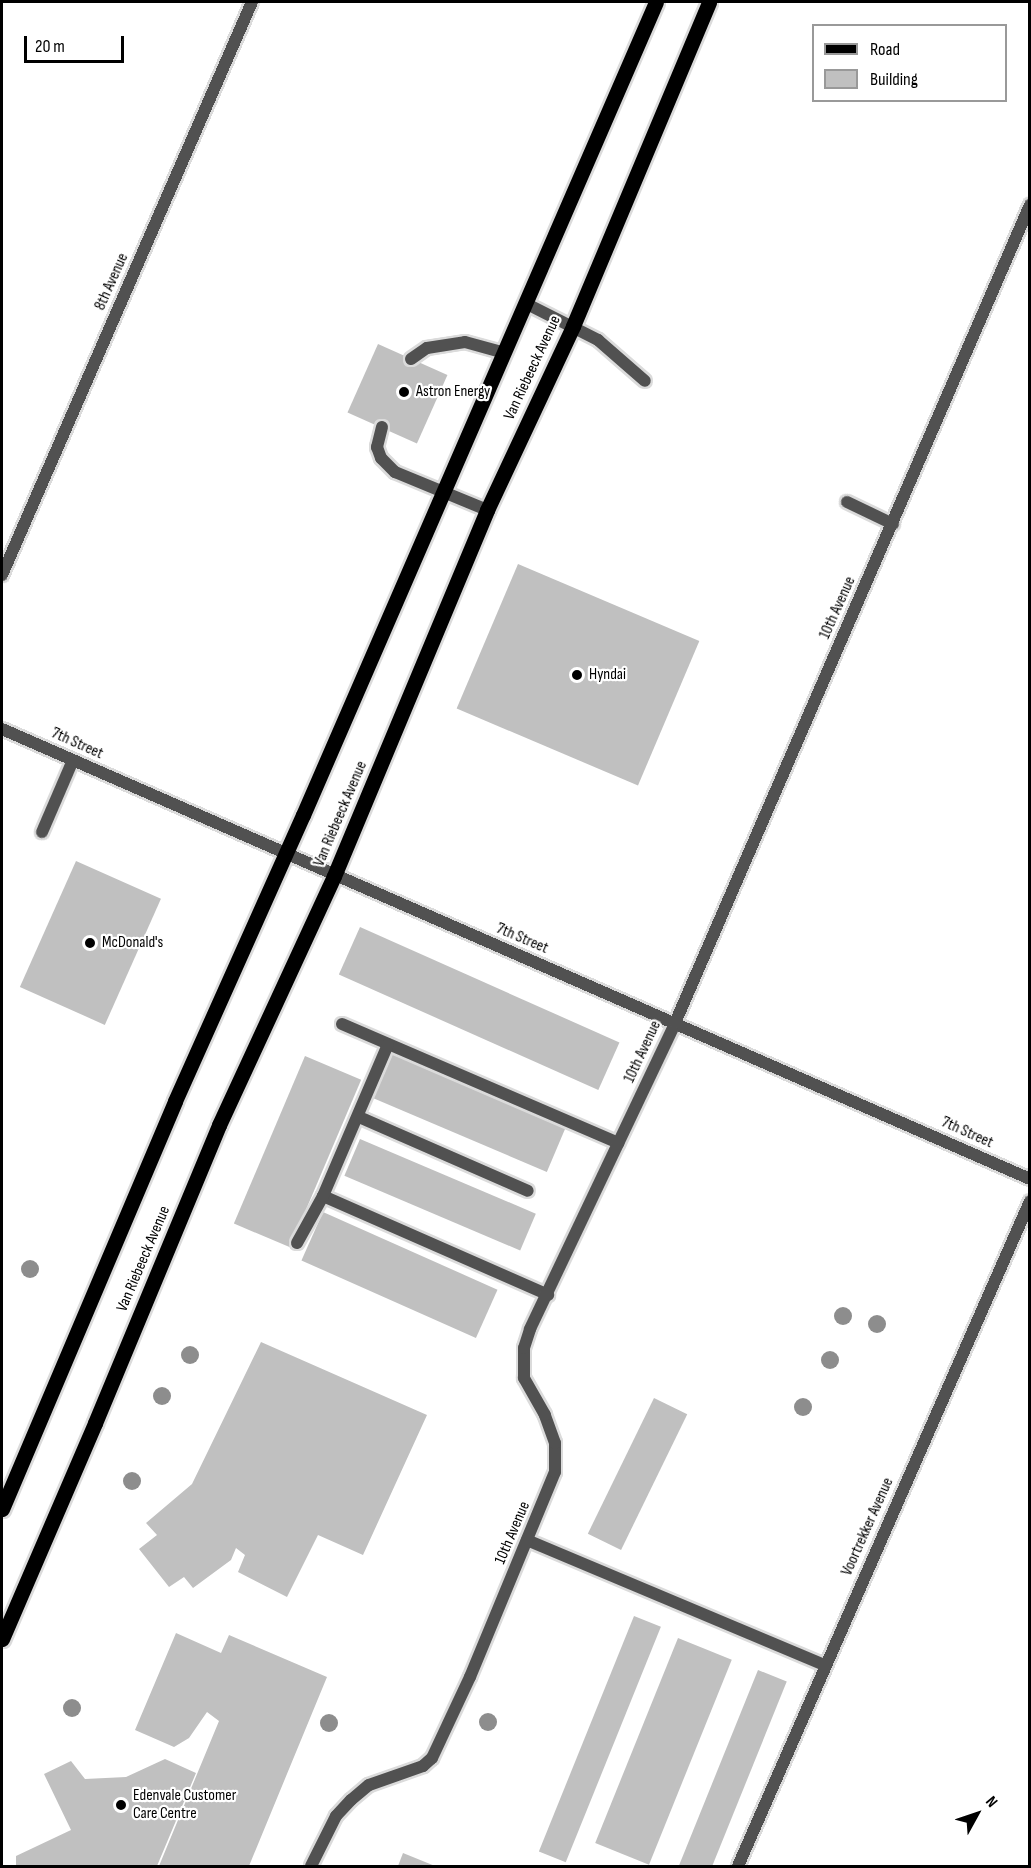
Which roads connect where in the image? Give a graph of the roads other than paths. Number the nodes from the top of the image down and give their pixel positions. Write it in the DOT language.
graph roads {
  1 [pos="252,2"];
  2 [pos="656,2"];
  3 [pos="709,2"];
  4 [pos="1029,204"];
  5 [pos="527,304"];
  6 [pos="573,326"];
  7 [pos="505,353"];
  8 [pos="411,359"];
  9 [pos="645,381"];
  10 [pos="382,427"];
  11 [pos="444,491"];
  12 [pos="847,502"];
  13 [pos="487,510"];
  14 [pos="893,524"];
  15 [pos="2,575"];
  16 [pos="2,729"];
  17 [pos="73,760"];
  18 [pos="42,832"];
  19 [pos="285,855"];
  20 [pos="334,876"];
  21 [pos="675,1023"];
  22 [pos="342,1024"];
  23 [pos="388,1044"];
  24 [pos="359,1117"];
  25 [pos="618,1143"];
  26 [pos="1029,1179"];
  27 [pos="528,1191"];
  28 [pos="323,1196"];
  29 [pos="1029,1201"];
  30 [pos="297,1243"];
  31 [pos="548,1295"];
  32 [pos="2,1509"];
  33 [pos="527,1540"];
  34 [pos="2,1639"];
  35 [pos="825,1665"];
  36 [pos="311,1866"];
  37 [pos="738,1866"];
  1 -- 15 [label="street, 8th Avenue"];
  2 -- 5 [label="main road, Van Riebeeck Avenue"];
  3 -- 6 [label="main road, Van Riebeeck Avenue"];
  4 -- 14 [label="street, 10th Avenue"];
  5 -- 6 [label="street"];
  5 -- 7 [label="main road, Van Riebeeck Avenue"];
  6 -- 9 [label="street"];
  6 -- 13 [label="main road, Van Riebeeck Avenue"];
  7 -- 8 [label="street"];
  7 -- 11 [label="main road, Van Riebeeck Avenue"];
  10 -- 11 [label="street"];
  11 -- 13 [label="street"];
  11 -- 19 [label="main road, Van Riebeeck Avenue"];
  12 -- 14 [label="street"];
  13 -- 20 [label="main road, Van Riebeeck Avenue"];
  14 -- 21 [label="street, 10th Avenue"];
  16 -- 17 [label="street, 7th Street"];
  17 -- 18 [label="street"];
  17 -- 19 [label="street, 7th Street"];
  19 -- 20 [label="street, 7th Street"];
  19 -- 32 [label="main road, Van Riebeeck Avenue"];
  20 -- 21 [label="street, 7th Street"];
  20 -- 34 [label="main road, Van Riebeeck Avenue"];
  21 -- 25 [label="street, 10th Avenue"];
  21 -- 26 [label="street, 7th Street"];
  22 -- 23 [label="street"];
  23 -- 24 [label="street"];
  23 -- 25 [label="street"];
  24 -- 27 [label="street"];
  24 -- 28 [label="street"];
  25 -- 31 [label="street, 10th Avenue"];
  28 -- 30 [label="street"];
  28 -- 31 [label="street"];
  29 -- 35 [label="street, Voortrekker Avenue"];
  31 -- 33 [label="street, 10th Avenue"];
  33 -- 35 [label="street"];
  33 -- 36 [label="street, 10th Avenue"];
  35 -- 37 [label="street, Voortrekker Avenue"];
}
